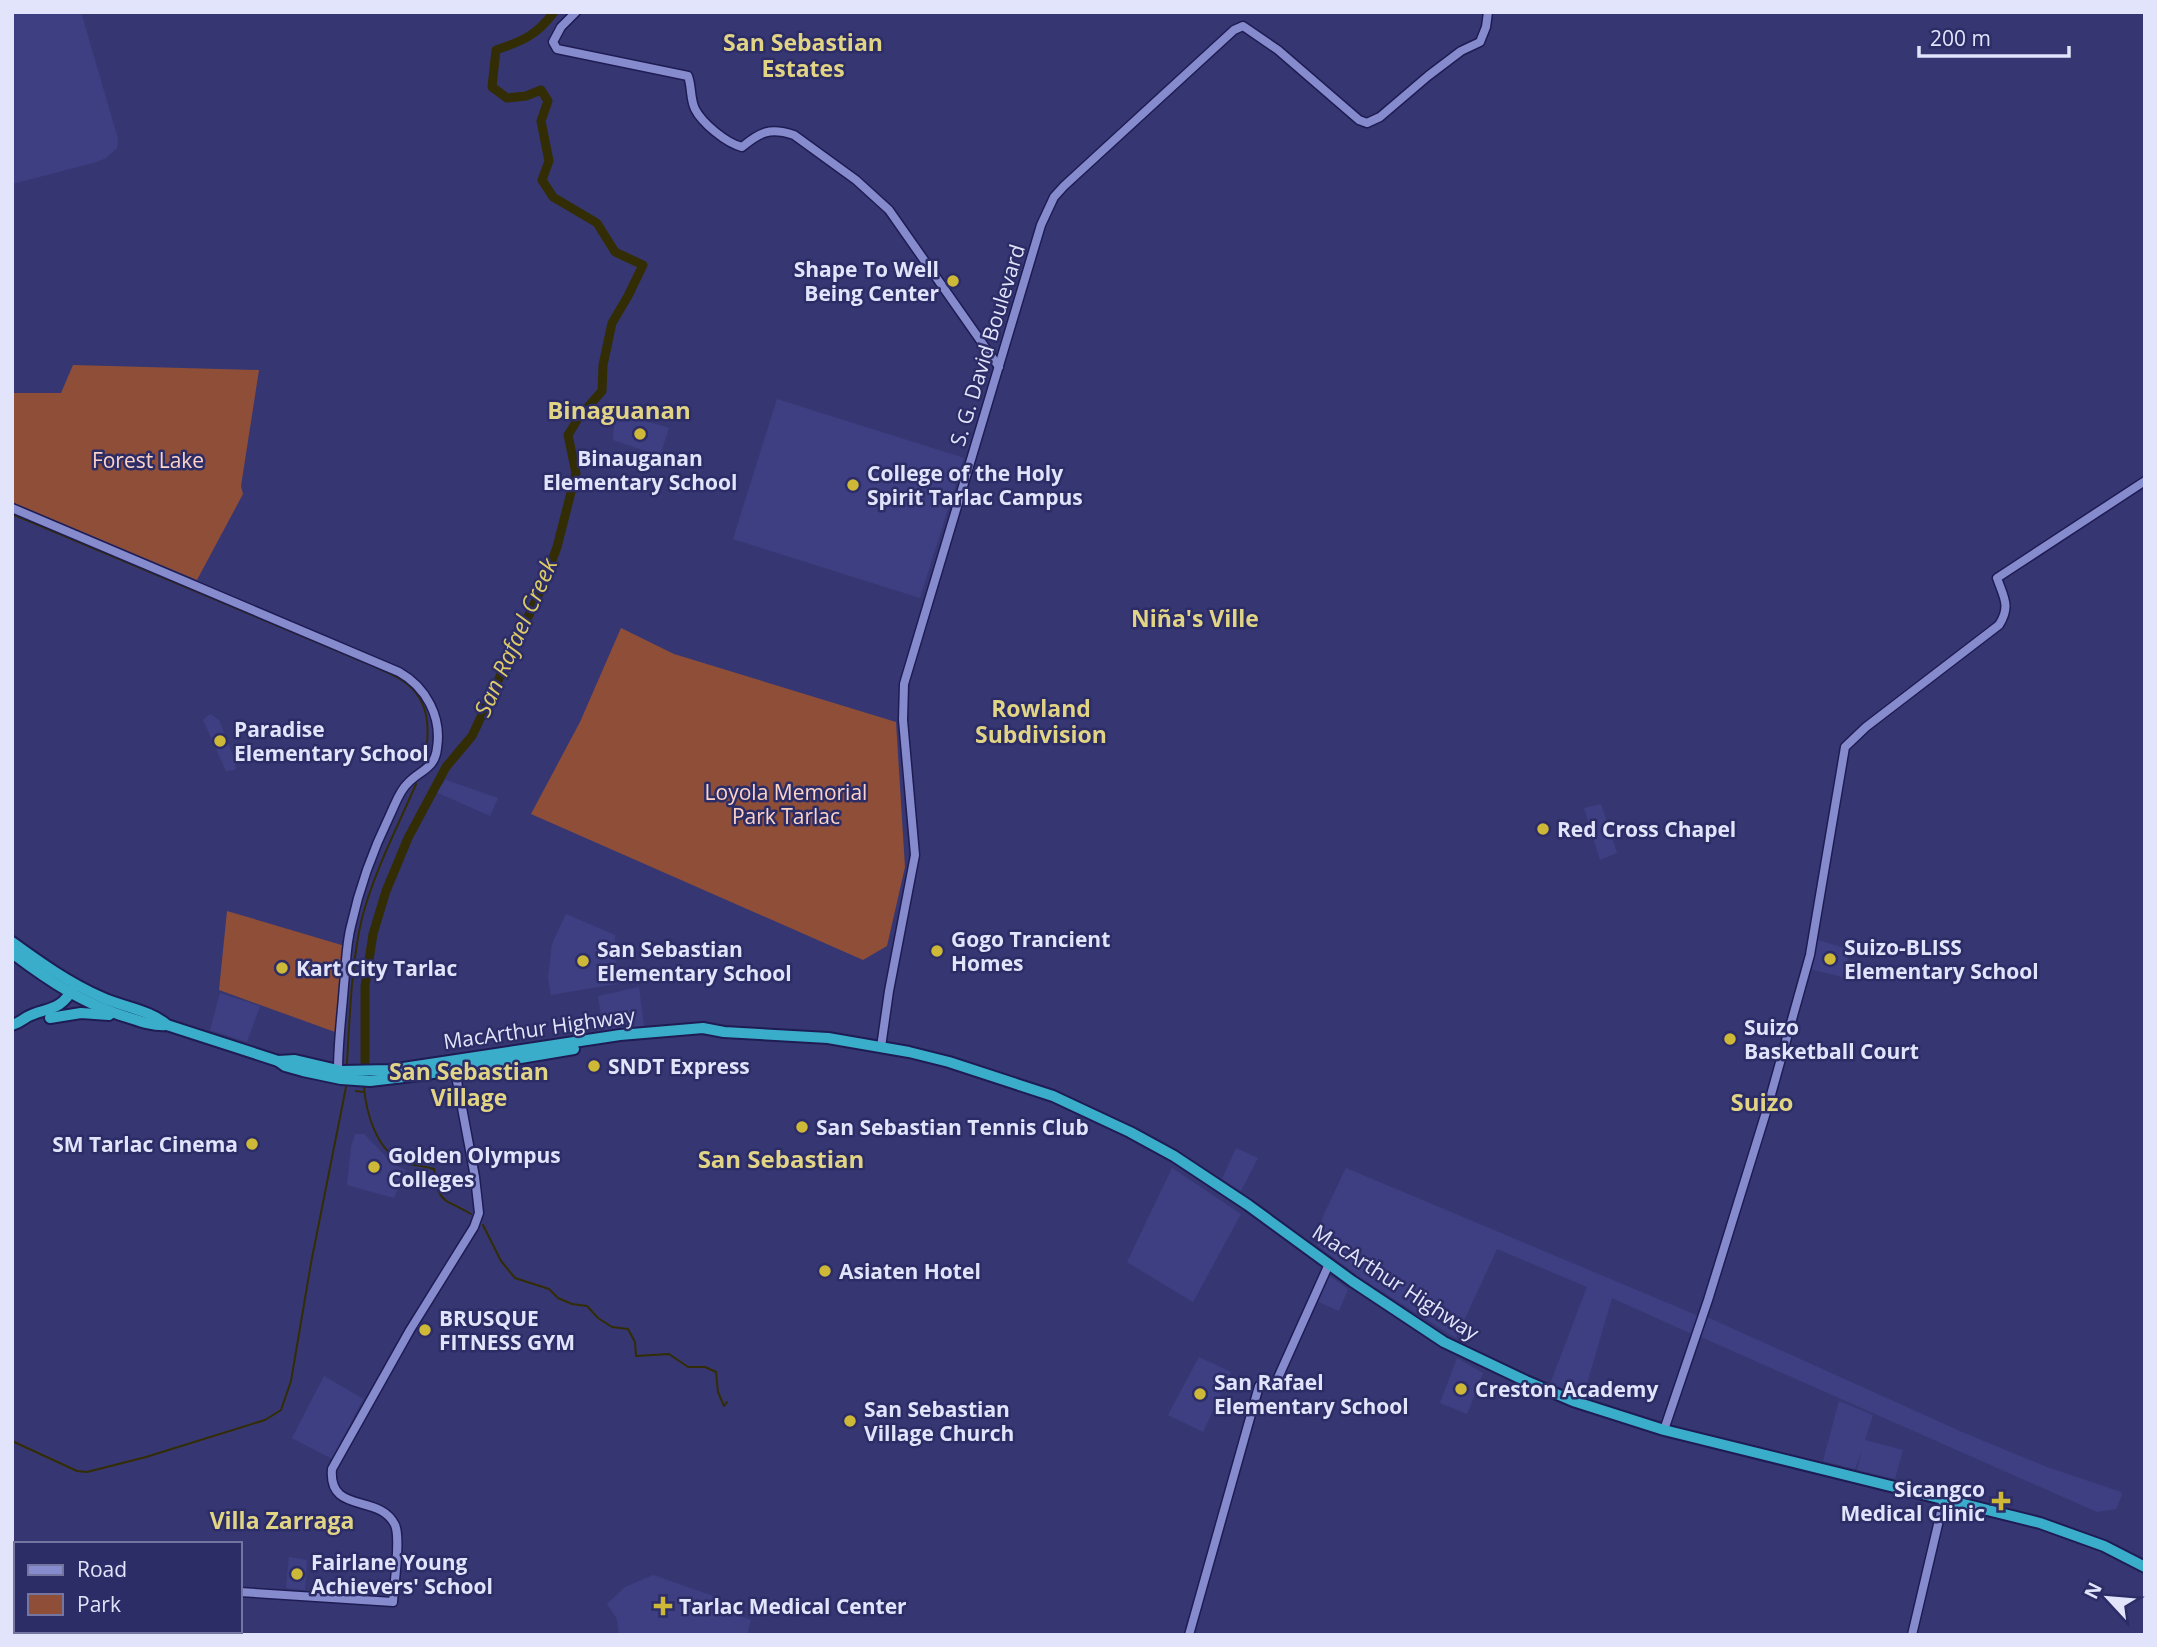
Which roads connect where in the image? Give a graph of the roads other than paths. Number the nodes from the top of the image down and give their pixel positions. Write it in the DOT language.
graph roads {
  1 [pos="576,12"];
  2 [pos="1488,12"];
  3 [pos="999,366"];
  4 [pos="2145,481"];
  5 [pos="12,508"];
  6 [pos="12,943"];
  7 [pos="12,953"];
  8 [pos="47,978"];
  9 [pos="75,991"];
  10 [pos="47,1015"];
  11 [pos="126,1017"];
  12 [pos="17,1024"];
  13 [pos="167,1025"];
  14 [pos="881,1046"];
  15 [pos="278,1060"];
  16 [pos="454,1065"];
  17 [pos="338,1070"];
  18 [pos="1329,1264"];
  19 [pos="1664,1430"];
  20 [pos="1944,1499"];
  21 [pos="2145,1567"];
  22 [pos="242,1592"];
  23 [pos="1189,1635"];
  24 [pos="1912,1635"];
  1 -- 3 [label="street"];
  2 -- 3 [label="street, S. G. David Boulevard"];
  3 -- 14 [label="street, S. G. David Boulevard"];
  4 -- 19 [label="street"];
  5 -- 17 [label="street"];
  6 -- 9 [label="highway, MacArthur Highway"];
  7 -- 8 [label="highway, MacArthur Highway"];
  8 -- 9 [label="highway, MacArthur Highway"];
  8 -- 10 [label="highway"];
  9 -- 10 [label="highway"];
  9 -- 11 [label="highway, MacArthur Highway"];
  9 -- 13 [label="highway, MacArthur Highway"];
  10 -- 11 [label="highway"];
  10 -- 12 [label="highway"];
  11 -- 13 [label="highway, MacArthur Highway"];
  13 -- 15 [label="highway, MacArthur Highway"];
  14 -- 16 [label="highway, MacArthur Highway"];
  14 -- 18 [label="highway, MacArthur Highway"];
  15 -- 16 [label="highway, MacArthur Highway"];
  15 -- 17 [label="highway, MacArthur Highway"];
  16 -- 17 [label="highway, MacArthur Highway"];
  16 -- 22 [label="street"];
  18 -- 19 [label="highway, MacArthur Highway"];
  18 -- 23 [label="street"];
  19 -- 20 [label="highway, MacArthur Highway"];
  20 -- 21 [label="highway, MacArthur Highway"];
  20 -- 24 [label="street"];
}
